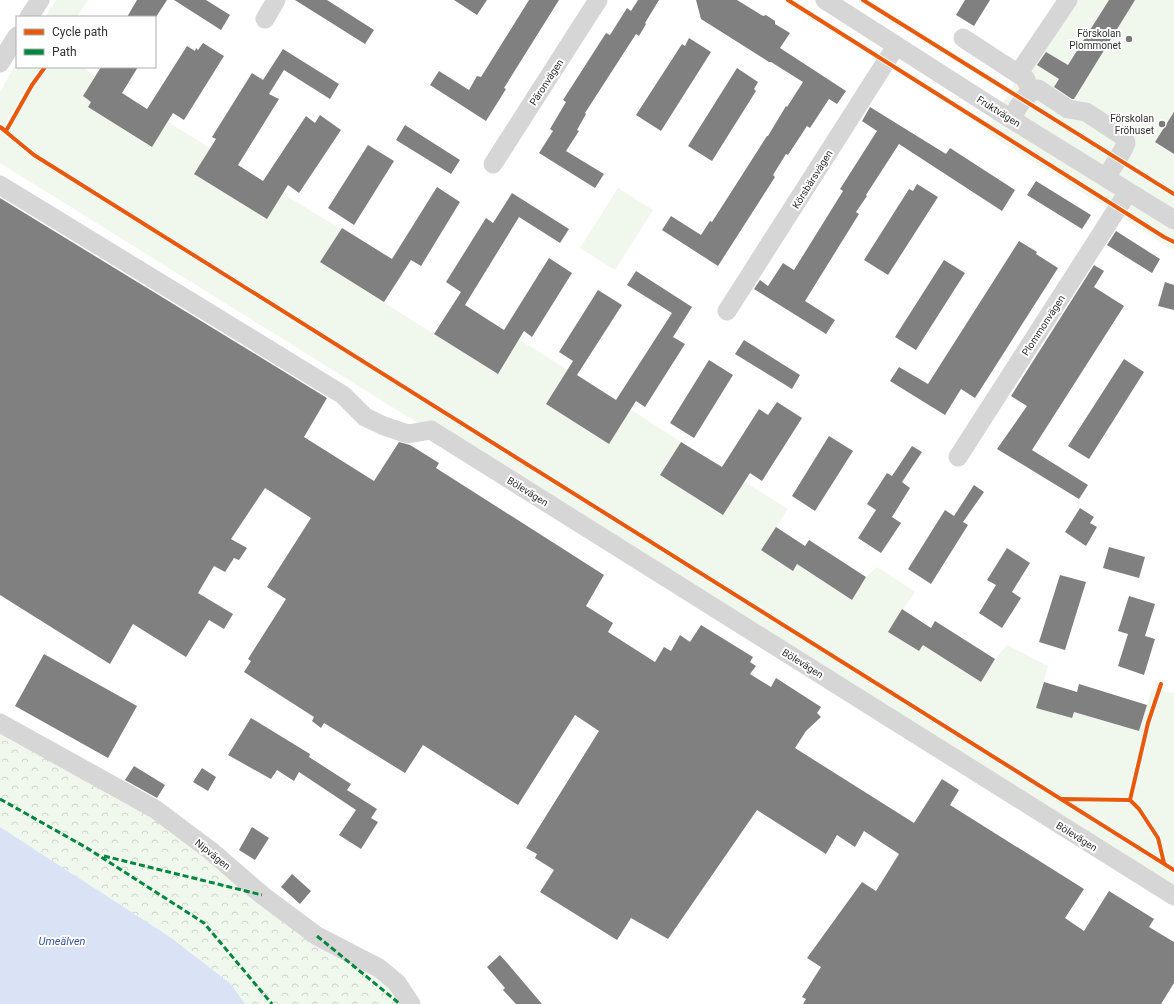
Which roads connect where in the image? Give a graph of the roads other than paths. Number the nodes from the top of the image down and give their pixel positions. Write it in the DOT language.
graph roads {
  1 [pos="40,0"];
  2 [pos="276,0"];
  3 [pos="598,0"];
  4 [pos="825,0"];
  5 [pos="1068,0"];
  6 [pos="30,16"];
  7 [pos="264,19"];
  8 [pos="16,38"];
  9 [pos="963,38"];
  10 [pos="896,46"];
  11 [pos="0,63"];
  12 [pos="1018,74"];
  13 [pos="1030,91"];
  14 [pos="1011,119"];
  15 [pos="493,164"];
  16 [pos="1106,178"];
  17 [pos="0,185"];
  18 [pos="1128,192"];
  19 [pos="1174,220"];
  20 [pos="727,311"];
  21 [pos="958,457"];
  22 [pos="0,723"];
  23 [pos="1174,896"];
  24 [pos="411,1004"];
  1 -- 6 [label="street"];
  2 -- 7 [label="street"];
  3 -- 15 [label="street, Päronvägen"];
  4 -- 10 [label="street, Fruktvägen"];
  5 -- 12 [label="street"];
  8 -- 11 [label="street"];
  9 -- 12 [label="street"];
  10 -- 14 [label="street, Fruktvägen"];
  10 -- 20 [label="street, Körsbärsvägen"];
  12 -- 13 [label="street"];
  13 -- 14 [label="street"];
  13 -- 16 [label="street"];
  14 -- 16 [label="street, Fruktvägen"];
  16 -- 18 [label="street, Fruktvägen"];
  17 -- 23 [label="street, Bölevägen"];
  18 -- 19 [label="street, Fruktvägen"];
  18 -- 21 [label="street, Plommonvägen"];
  22 -- 24 [label="street, Nipvägen"];
}
